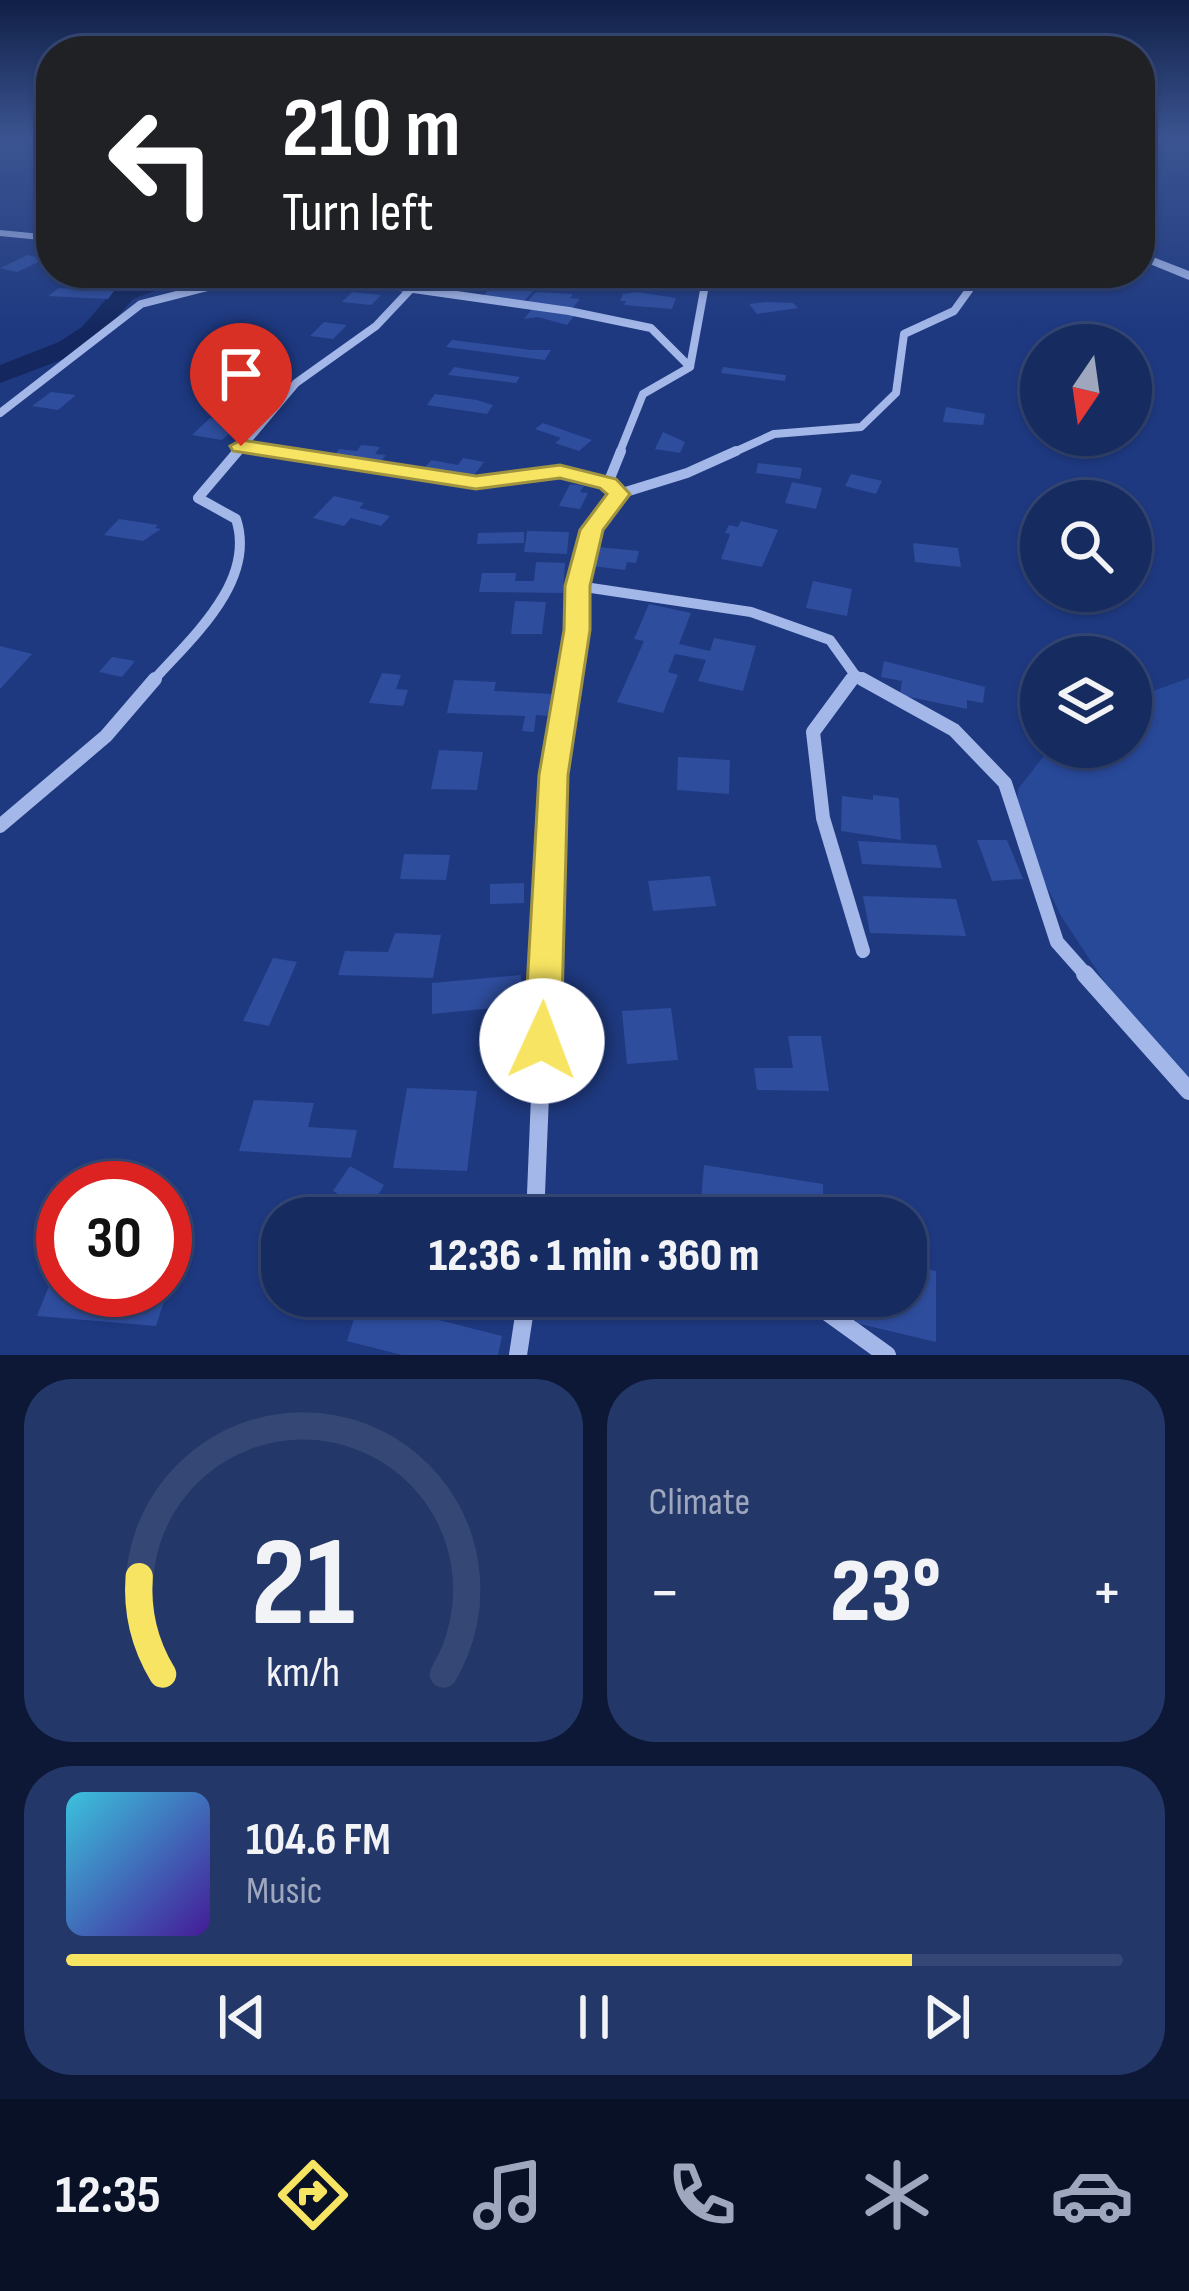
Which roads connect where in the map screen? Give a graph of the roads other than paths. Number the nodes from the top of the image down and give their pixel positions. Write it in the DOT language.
graph roads {
  1 [pos="0,232"];
  2 [pos="36,232"];
  3 [pos="29,235"];
  4 [pos="36,236"];
  5 [pos="1155,262"];
  6 [pos="1189,276"];
  7 [pos="202,288"];
  8 [pos="415,288"];
  9 [pos="704,288"];
  10 [pos="971,288"];
  11 [pos="690,367"];
  12 [pos="0,413"];
  13 [pos="241,446"];
  14 [pos="613,489"];
  15 [pos="578,586"];
  16 [pos="855,675"];
  17 [pos="0,826"];
  18 [pos="863,951"];
  19 [pos="1189,1091"];
  20 [pos="536,1197"];
  21 [pos="524,1317"];
  22 [pos="834,1317"];
  23 [pos="518,1355"];
  24 [pos="887,1355"];
  1 -- 3 [label="street"];
  2 -- 3 [label="street"];
  3 -- 4 [label="street"];
  5 -- 6 [label="street"];
  7 -- 12 [label="street"];
  8 -- 11 [label="street"];
  8 -- 13 [label="street"];
  9 -- 11 [label="street"];
  10 -- 14 [label="street"];
  11 -- 14 [label="street"];
  13 -- 14 [label="street"];
  13 -- 17 [label="street"];
  14 -- 15 [label="street"];
  15 -- 16 [label="street"];
  15 -- 20 [label="street"];
  16 -- 18 [label="street"];
  16 -- 19 [label="street"];
  21 -- 23 [label="street"];
  22 -- 24 [label="street"];
}
